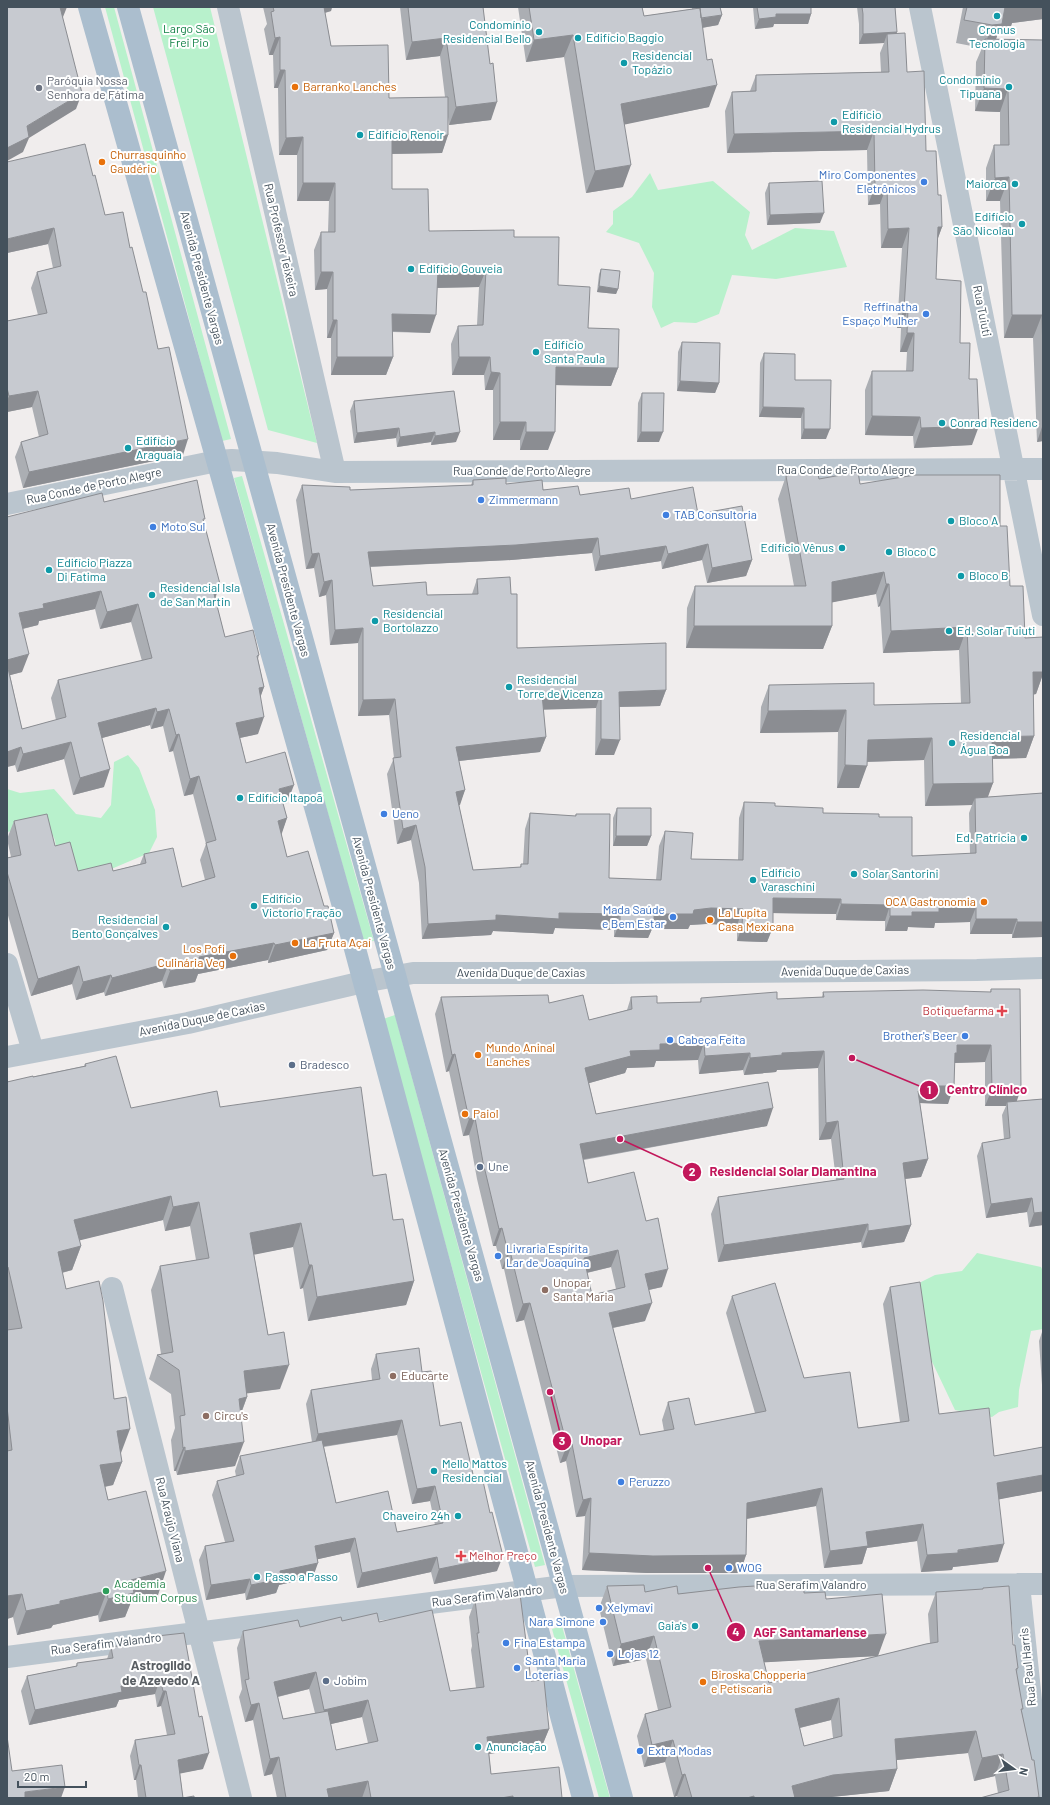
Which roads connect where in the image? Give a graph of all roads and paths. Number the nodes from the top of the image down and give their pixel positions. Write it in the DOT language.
graph roads {
  1 [pos="89,7"];
  2 [pos="128,7"];
  3 [pos="228,7"];
  4 [pos="920,7"];
  5 [pos="217,461"];
  6 [pos="253,463"];
  7 [pos="1013,469"];
  8 [pos="1043,469"];
  9 [pos="335,472"];
  10 [pos="7,504"];
  11 [pos="1043,615"];
  12 [pos="7,964"];
  13 [pos="1043,968"];
  14 [pos="394,976"];
  15 [pos="363,982"];
  16 [pos="33,1051"];
  17 [pos="7,1057"];
  18 [pos="112,1288"];
  19 [pos="1019,1584"];
  20 [pos="1043,1584"];
  21 [pos="564,1586"];
  22 [pos="528,1591"];
  23 [pos="199,1632"];
  24 [pos="7,1657"];
  25 [pos="241,1798"];
  26 [pos="583,1798"];
  27 [pos="622,1798"];
  28 [pos="1041,1798"];
  1 -- 5 [label="main road"];
  2 -- 6 [label="main road, Avenida Presidente Vargas"];
  3 -- 9 [label="street, Rua Professor Teixeira"];
  4 -- 7 [label="street, Rua Tuiuti"];
  5 -- 6 [label="street, Rua Conde de Porto Alegre"];
  5 -- 10 [label="street, Rua Conde de Porto Alegre"];
  5 -- 15 [label="main road"];
  6 -- 9 [label="street, Rua Conde de Porto Alegre"];
  6 -- 14 [label="main road, Avenida Presidente Vargas"];
  7 -- 8 [label="street, Rua Conde de Porto Alegre"];
  7 -- 9 [label="street, Rua Conde de Porto Alegre"];
  7 -- 11 [label="street, Rua Tuiuti"];
  12 -- 16 [label="street"];
  13 -- 14 [label="street, Avenida Duque de Caxias"];
  14 -- 15 [label="street, Avenida Duque de Caxias"];
  14 -- 21 [label="main road, Avenida Presidente Vargas"];
  15 -- 16 [label="street, Avenida Duque de Caxias"];
  15 -- 22 [label="main road"];
  16 -- 17 [label="street, Avenida Duque de Caxias"];
  18 -- 23 [label="street, Rua Araújo Viana"];
  19 -- 20 [label="street, Rua Serafim Valandro"];
  19 -- 21 [label="street, Rua Serafim Valandro"];
  19 -- 28 [label="street, Rua Paul Harris"];
  21 -- 22 [label="street, Rua Serafim Valandro"];
  21 -- 27 [label="main road, Avenida Presidente Vargas"];
  22 -- 23 [label="street, Rua Serafim Valandro"];
  22 -- 26 [label="main road"];
  23 -- 24 [label="street, Rua Serafim Valandro"];
  23 -- 25 [label="street, Rua Araújo Viana"];
}
